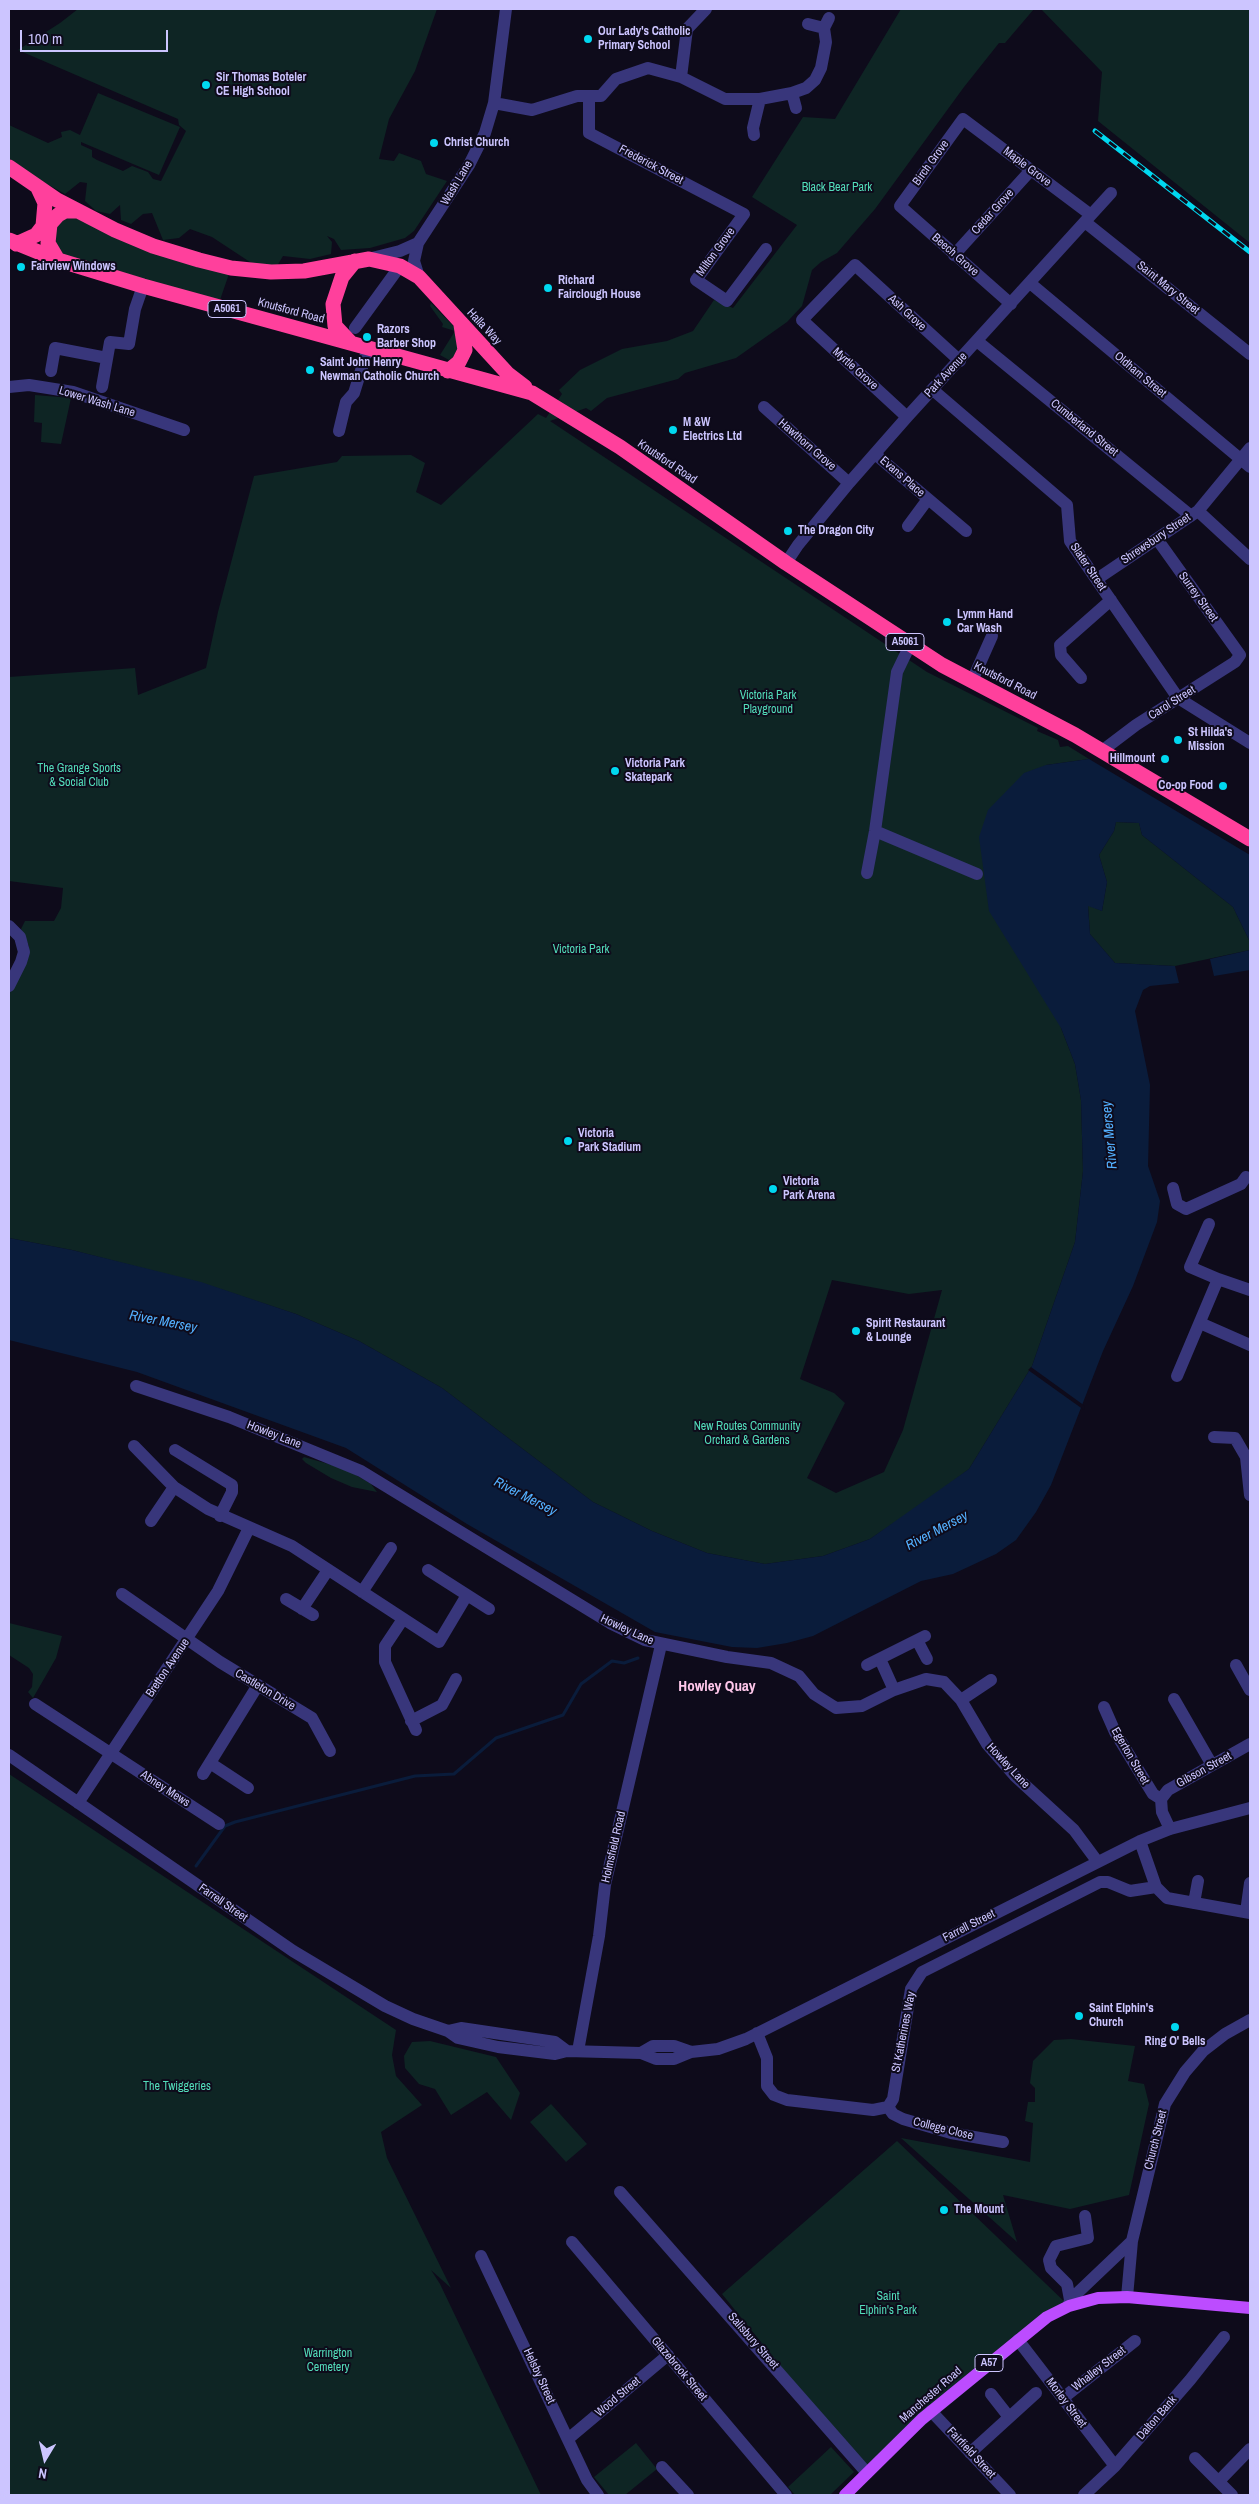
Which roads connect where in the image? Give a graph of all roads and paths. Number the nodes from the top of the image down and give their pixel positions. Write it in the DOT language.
graph roads {
  1 [pos="506,9"];
  2 [pos="706,9"];
  3 [pos="808,24"];
  4 [pos="681,77"];
  5 [pos="792,93"];
  6 [pos="589,97"];
  7 [pos="760,99"];
  8 [pos="494,103"];
  9 [pos="796,108"];
  10 [pos="963,120"];
  11 [pos="754,135"];
  12 [pos="9,167"];
  13 [pos="1031,170"];
  14 [pos="38,188"];
  15 [pos="1112,193"];
  16 [pos="900,206"];
  17 [pos="77,211"];
  18 [pos="744,214"];
  19 [pos="1088,219"];
  20 [pos="11,243"];
  21 [pos="418,243"];
  22 [pos="766,249"];
  23 [pos="954,255"];
  24 [pos="58,260"];
  25 [pos="362,260"];
  26 [pos="400,266"];
  27 [pos="419,277"];
  28 [pos="1030,283"];
  29 [pos="143,286"];
  30 [pos="1011,304"];
  31 [pos="802,320"];
  32 [pos="460,324"];
  33 [pos="353,335"];
  34 [pos="977,342"];
  35 [pos="368,348"];
  36 [pos="1250,354"];
  37 [pos="107,358"];
  38 [pos="960,361"];
  39 [pos="51,371"];
  40 [pos="448,371"];
  41 [pos="9,387"];
  42 [pos="102,387"];
  43 [pos="933,390"];
  44 [pos="532,393"];
  45 [pos="764,407"];
  46 [pos="907,417"];
  47 [pos="184,430"];
  48 [pos="339,431"];
  49 [pos="1250,448"];
  50 [pos="875,454"];
  51 [pos="1246,463"];
  52 [pos="849,482"];
  53 [pos="928,499"];
  54 [pos="1194,514"];
  55 [pos="908,526"];
  56 [pos="966,531"];
  57 [pos="1157,539"];
  58 [pos="1250,559"];
  59 [pos="786,563"];
  60 [pos="1096,579"];
  61 [pos="1111,600"];
  62 [pos="992,636"];
  63 [pos="910,645"];
  64 [pos="1240,655"];
  65 [pos="1081,678"];
  66 [pos="972,681"];
  67 [pos="1178,698"];
  68 [pos="1250,743"];
  69 [pos="1103,750"];
  70 [pos="876,831"];
  71 [pos="1250,839"];
  72 [pos="867,873"];
  73 [pos="977,874"];
  74 [pos="9,926"];
  75 [pos="9,986"];
  76 [pos="1246,1176"];
  77 [pos="1173,1188"];
  78 [pos="1209,1224"];
  79 [pos="1218,1279"];
  80 [pos="1250,1290"];
  81 [pos="1200,1323"];
  82 [pos="1250,1345"];
  83 [pos="1177,1376"];
  84 [pos="136,1386"];
  85 [pos="1214,1437"];
  86 [pos="134,1446"];
  87 [pos="175,1450"];
  88 [pos="1248,1457"];
  89 [pos="174,1487"];
  90 [pos="1250,1496"];
  91 [pos="220,1516"];
  92 [pos="152,1521"];
  93 [pos="249,1528"];
  94 [pos="391,1548"];
  95 [pos="328,1570"];
  96 [pos="428,1570"];
  97 [pos="362,1592"];
  98 [pos="122,1594"];
  99 [pos="467,1595"];
  100 [pos="286,1599"];
  101 [pos="489,1609"];
  102 [pos="403,1619"];
  103 [pos="187,1640"];
  104 [pos="661,1645"];
  105 [pos="880,1659"];
  106 [pos="927,1659"];
  107 [pos="867,1665"];
  108 [pos="1236,1665"];
  109 [pos="456,1679"];
  110 [pos="992,1680"];
  111 [pos="258,1685"];
  112 [pos="894,1690"];
  113 [pos="1250,1690"];
  114 [pos="1174,1699"];
  115 [pos="961,1700"];
  116 [pos="35,1704"];
  117 [pos="1104,1707"];
  118 [pos="1250,1744"];
  119 [pos="330,1752"];
  120 [pos="112,1754"];
  121 [pos="9,1755"];
  122 [pos="210,1763"];
  123 [pos="1212,1765"];
  124 [pos="203,1774"];
  125 [pos="248,1788"];
  126 [pos="1161,1799"];
  127 [pos="78,1803"];
  128 [pos="1250,1808"];
  129 [pos="219,1824"];
  130 [pos="1170,1829"];
  131 [pos="1140,1841"];
  132 [pos="1097,1861"];
  133 [pos="1198,1881"];
  134 [pos="1250,1883"];
  135 [pos="1156,1887"];
  136 [pos="1194,1904"];
  137 [pos="1248,1912"];
  138 [pos="1250,2020"];
  139 [pos="757,2034"];
  140 [pos="573,2051"];
  141 [pos="888,2107"];
  142 [pos="1003,2142"];
  143 [pos="620,2192"];
  144 [pos="649,2204"];
  145 [pos="638,2212"];
  146 [pos="1085,2216"];
  147 [pos="1132,2240"];
  148 [pos="572,2242"];
  149 [pos="481,2256"];
  150 [pos="1064,2279"];
  151 [pos="1088,2282"];
  152 [pos="1126,2297"];
  153 [pos="1069,2303"];
  154 [pos="1249,2306"];
  155 [pos="1224,2337"];
  156 [pos="1018,2340"];
  157 [pos="1135,2341"];
  158 [pos="668,2355"];
  159 [pos="1036,2393"];
  160 [pos="991,2394"];
  161 [pos="1062,2398"];
  162 [pos="931,2411"];
  163 [pos="1009,2417"];
  164 [pos="568,2439"];
  165 [pos="1250,2449"];
  166 [pos="970,2453"];
  167 [pos="1195,2458"];
  168 [pos="662,2466"];
  169 [pos="1115,2466"];
  170 [pos="867,2473"];
  171 [pos="1219,2481"];
  172 [pos="1007,2494"];
  173 [pos="598,2495"];
  174 [pos="688,2495"];
  175 [pos="786,2495"];
  176 [pos="845,2495"];
  177 [pos="1084,2495"];
  178 [pos="1232,2495"];
  1 -- 8 [label="street, Wash Lane"];
  2 -- 4 [label="street"];
  3 -- 5 [label="street"];
  4 -- 6 [label="street"];
  4 -- 7 [label="street"];
  5 -- 7 [label="street"];
  5 -- 9 [label="street"];
  6 -- 8 [label="street"];
  6 -- 18 [label="street, Frederick Street"];
  7 -- 11 [label="street"];
  8 -- 21 [label="street, Wash Lane"];
  10 -- 13 [label="street, Maple Grove"];
  10 -- 16 [label="street, Birch Grove"];
  12 -- 14 [label="highway, A5061"];
  13 -- 19 [label="street, Maple Grove"];
  13 -- 23 [label="street, Cedar Grove"];
  14 -- 17 [label="highway, A5061"];
  14 -- 20 [label="highway, A5061"];
  15 -- 19 [label="street, Park Avenue"];
  16 -- 23 [label="street, Beech Grove"];
  17 -- 24 [label="highway"];
  17 -- 25 [label="highway, A5061"];
  18 -- 22 [label="street, Milton Grove"];
  19 -- 28 [label="street, Park Avenue"];
  19 -- 36 [label="street, Saint Mary Street"];
  20 -- 24 [label="highway, Knutsford Road / A5061"];
  21 -- 25 [label="street"];
  21 -- 27 [label="street"];
  23 -- 30 [label="street, Beech Grove"];
  24 -- 29 [label="highway, Knutsford Road / A5061"];
  25 -- 26 [label="highway, A5061"];
  25 -- 33 [label="highway, A5061"];
  26 -- 27 [label="highway, Halla Way / A5061"];
  26 -- 33 [label="street"];
  27 -- 32 [label="highway, Halla Way / A5061"];
  28 -- 30 [label="street, Park Avenue"];
  28 -- 51 [label="street, Oldham Street"];
  29 -- 33 [label="highway, Knutsford Road / A5061"];
  29 -- 37 [label="street"];
  30 -- 34 [label="street, Park Avenue"];
  31 -- 38 [label="street, Ash Grove"];
  31 -- 46 [label="street, Myrtle Grove"];
  32 -- 40 [label="highway, A5061"];
  32 -- 44 [label="highway, Halla Way / A5061"];
  33 -- 35 [label="highway, Knutsford Road / A5061"];
  34 -- 38 [label="street, Park Avenue"];
  34 -- 54 [label="street, Cumberland Street"];
  35 -- 40 [label="highway, Knutsford Road / A5061"];
  35 -- 48 [label="street"];
  37 -- 39 [label="street"];
  37 -- 42 [label="street"];
  38 -- 43 [label="street, Park Avenue"];
  40 -- 44 [label="highway, Knutsford Road / A5061"];
  41 -- 47 [label="street, Lower Wash Lane"];
  43 -- 46 [label="street, Park Avenue"];
  43 -- 60 [label="street, Slater Street"];
  44 -- 59 [label="highway, Knutsford Road / A5061"];
  45 -- 52 [label="street, Hawthorn Grove"];
  46 -- 50 [label="street, Park Avenue"];
  49 -- 51 [label="street, Shrewsbury Street"];
  50 -- 52 [label="street, Park Avenue"];
  50 -- 53 [label="street, Evans Place"];
  51 -- 54 [label="street, Shrewsbury Street"];
  52 -- 59 [label="street, Park Avenue"];
  53 -- 55 [label="street, Evans Place"];
  53 -- 56 [label="street, Evans Place"];
  54 -- 57 [label="street, Shrewsbury Street"];
  54 -- 58 [label="street, Cumberland Street"];
  57 -- 60 [label="street, Shrewsbury Street"];
  57 -- 64 [label="street, Surrey Street"];
  59 -- 63 [label="highway, Knutsford Road / A5061"];
  60 -- 61 [label="street, Slater Street"];
  61 -- 65 [label="street"];
  61 -- 67 [label="street, Slater Street"];
  62 -- 66 [label="street"];
  63 -- 66 [label="highway, Knutsford Road / A5061"];
  63 -- 70 [label="street"];
  64 -- 67 [label="street, Carol Street"];
  66 -- 69 [label="highway, Knutsford Road / A5061"];
  67 -- 68 [label="street, Slater Street"];
  67 -- 69 [label="street, Carol Street"];
  69 -- 71 [label="highway, Knutsford Road / A5061"];
  70 -- 72 [label="street"];
  70 -- 73 [label="street"];
  74 -- 75 [label="street"];
  76 -- 77 [label="street"];
  78 -- 79 [label="street"];
  79 -- 80 [label="street"];
  79 -- 81 [label="street"];
  81 -- 82 [label="street"];
  81 -- 83 [label="street"];
  84 -- 104 [label="street, Howley Lane"];
  85 -- 88 [label="street"];
  86 -- 89 [label="street"];
  87 -- 91 [label="street"];
  88 -- 90 [label="street"];
  89 -- 91 [label="street"];
  89 -- 92 [label="street"];
  91 -- 93 [label="street"];
  93 -- 95 [label="street"];
  93 -- 103 [label="street, Bretton Avenue"];
  94 -- 97 [label="street"];
  95 -- 97 [label="street"];
  95 -- 100 [label="street"];
  96 -- 99 [label="street"];
  97 -- 102 [label="street"];
  98 -- 103 [label="street, Castleton Drive"];
  99 -- 101 [label="street"];
  99 -- 102 [label="street"];
  102 -- 109 [label="street"];
  103 -- 111 [label="street, Castleton Drive"];
  103 -- 120 [label="street, Bretton Avenue"];
  104 -- 112 [label="street, Howley Lane"];
  104 -- 140 [label="street, Holmsfield Road"];
  105 -- 106 [label="street"];
  105 -- 107 [label="street"];
  105 -- 112 [label="street"];
  108 -- 113 [label="street"];
  110 -- 115 [label="street"];
  111 -- 119 [label="street, Castleton Drive"];
  111 -- 122 [label="street"];
  112 -- 115 [label="street, Howley Lane"];
  114 -- 123 [label="street"];
  115 -- 132 [label="street, Howley Lane"];
  116 -- 120 [label="street, Abney Mews"];
  117 -- 126 [label="street, Egerton Street"];
  118 -- 123 [label="street, Gibson Street"];
  120 -- 127 [label="street, Bretton Avenue"];
  120 -- 129 [label="street, Abney Mews"];
  121 -- 127 [label="street, Farrell Street"];
  122 -- 124 [label="street"];
  122 -- 125 [label="street"];
  123 -- 126 [label="street, Gibson Street"];
  126 -- 130 [label="street, Egerton Street"];
  127 -- 140 [label="street, Farrell Street"];
  128 -- 130 [label="street, Farrell Street"];
  130 -- 131 [label="street, Farrell Street"];
  131 -- 132 [label="street, Farrell Street"];
  131 -- 135 [label="street"];
  132 -- 139 [label="street, Farrell Street"];
  133 -- 136 [label="street"];
  134 -- 137 [label="street"];
  135 -- 136 [label="street"];
  135 -- 141 [label="street, St Katherines Way"];
  136 -- 137 [label="street"];
  138 -- 147 [label="street, Church Street"];
  139 -- 140 [label="street, Farrell Street"];
  139 -- 141 [label="street"];
  141 -- 142 [label="street, College Close"];
  143 -- 145 [label="street, Salisbury Street"];
  144 -- 145 [label="street"];
  145 -- 170 [label="street, Salisbury Street"];
  146 -- 150 [label="street"];
  147 -- 151 [label="street"];
  147 -- 152 [label="street, Church Street"];
  148 -- 158 [label="street, Glazebrook Street"];
  149 -- 164 [label="street, Helsby Street"];
  150 -- 151 [label="street"];
  150 -- 153 [label="street"];
  151 -- 153 [label="street"];
  152 -- 153 [label="main road, Manchester Road / A57"];
  152 -- 154 [label="main road, Manchester Road / A57"];
  153 -- 156 [label="main road, Manchester Road / A57"];
  155 -- 169 [label="street, Dalton Bank"];
  156 -- 161 [label="street, Morley Street"];
  156 -- 162 [label="main road, Manchester Road / A57"];
  157 -- 161 [label="street, Whalley Street"];
  158 -- 164 [label="street, Wood Street"];
  158 -- 175 [label="street, Glazebrook Street"];
  159 -- 163 [label="street"];
  160 -- 163 [label="street"];
  161 -- 169 [label="street, Morley Street"];
  162 -- 166 [label="street, Fairfield Street"];
  162 -- 170 [label="main road, Manchester Road / A57"];
  163 -- 166 [label="street"];
  164 -- 173 [label="street, Helsby Street"];
  165 -- 171 [label="street"];
  166 -- 172 [label="street, Fairfield Street"];
  167 -- 171 [label="street"];
  168 -- 174 [label="street"];
  169 -- 177 [label="street, Dalton Bank"];
  170 -- 176 [label="main road, Manchester Road / A57"];
  171 -- 178 [label="street"];
}
